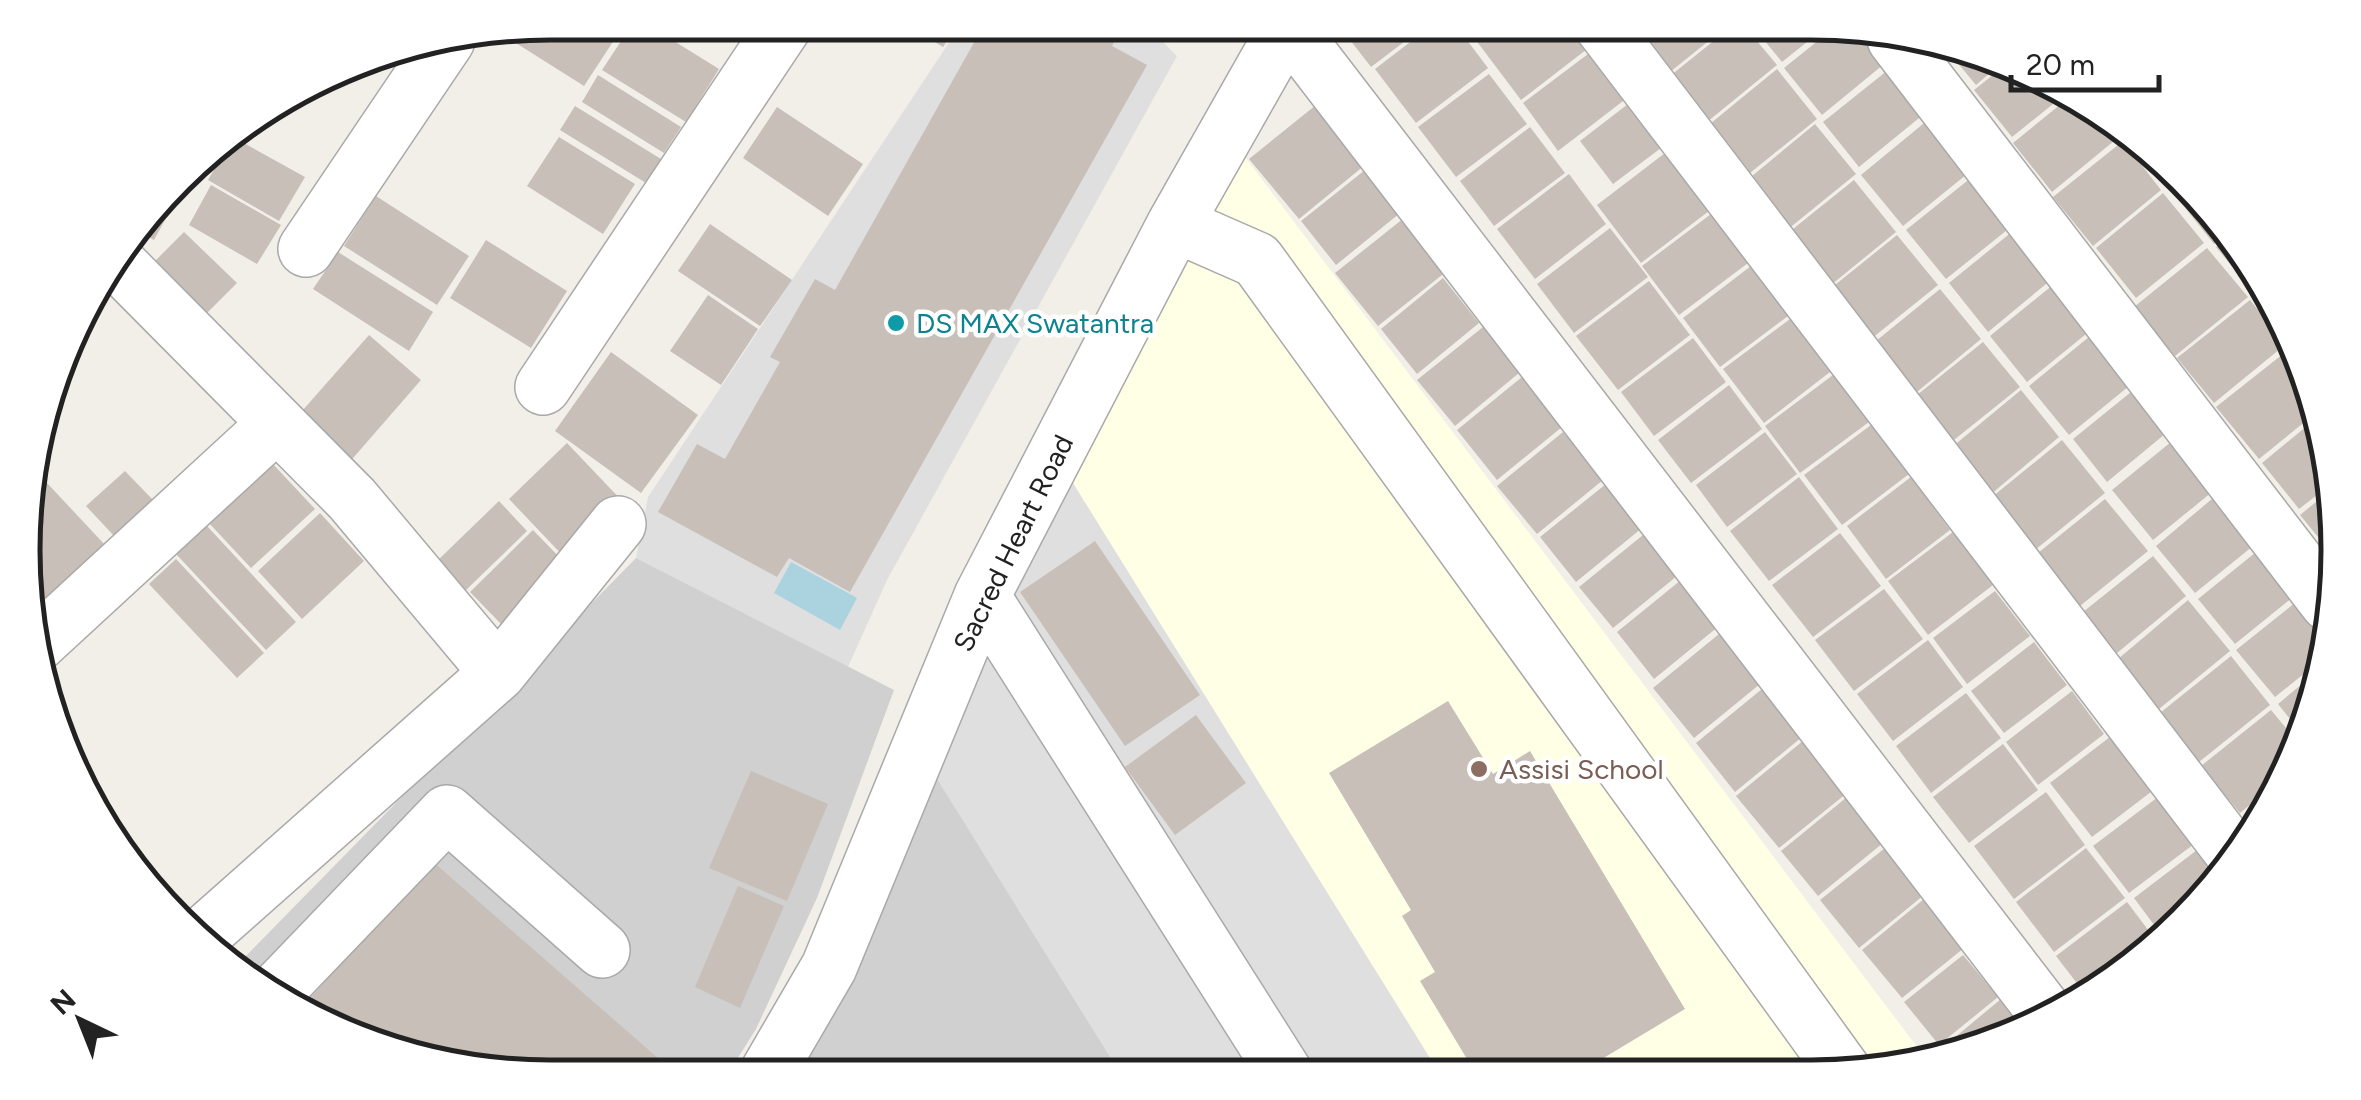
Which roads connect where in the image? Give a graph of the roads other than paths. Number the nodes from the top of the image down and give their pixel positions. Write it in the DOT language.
graph roads {
  1 [pos="774,40"];
  2 [pos="1279,40"];
  3 [pos="1300,40"];
  4 [pos="1614,40"];
  5 [pos="1902,49"];
  6 [pos="439,53"];
  7 [pos="1174,224"];
  8 [pos="306,250"];
  9 [pos="124,270"];
  10 [pos="544,387"];
  11 [pos="276,425"];
  12 [pos="618,524"];
  13 [pos="2319,591"];
  14 [pos="982,596"];
  15 [pos="47,635"];
  16 [pos="498,673"];
  17 [pos="2227,845"];
  18 [pos="209,928"];
  19 [pos="602,950"];
  20 [pos="283,984"];
  21 [pos="2041,1005"];
  22 [pos="1835,1059"];
  23 [pos="775,1060"];
  24 [pos="1276,1060"];
  1 -- 10 [label="street"];
  2 -- 7 [label="street, Sacred Heart Road"];
  3 -- 21 [label="street"];
  4 -- 17 [label="street"];
  5 -- 13 [label="street"];
  6 -- 8 [label="street"];
  7 -- 14 [label="street, Sacred Heart Road"];
  7 -- 22 [label="street"];
  9 -- 11 [label="street"];
  11 -- 15 [label="street"];
  11 -- 16 [label="street"];
  12 -- 16 [label="street"];
  14 -- 23 [label="street, Sacred Heart Road"];
  14 -- 24 [label="street"];
  16 -- 18 [label="street"];
  19 -- 20 [label="street"];
}
